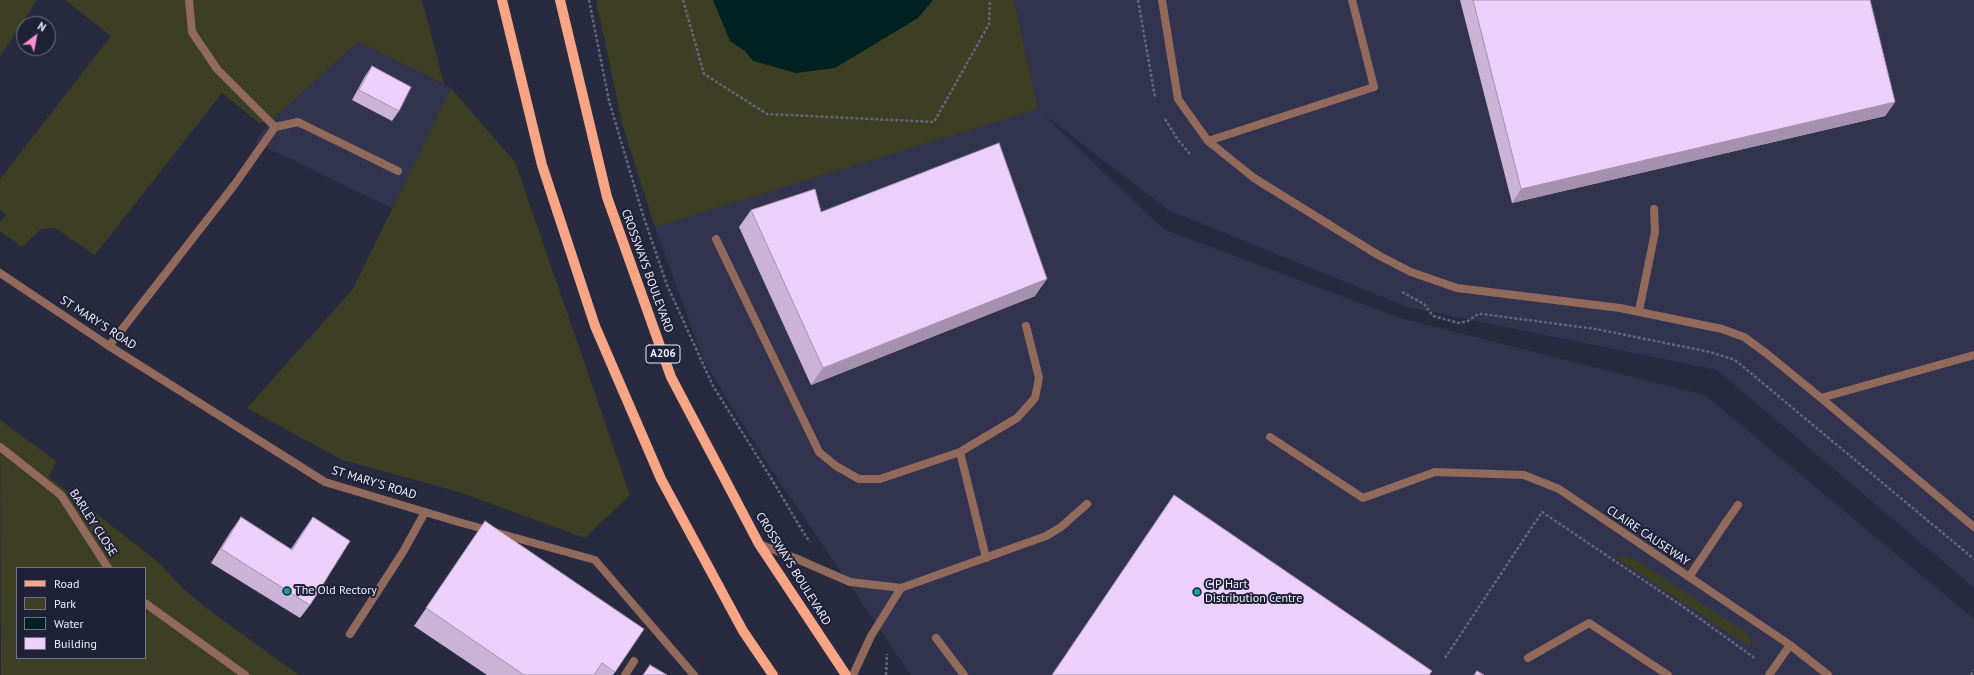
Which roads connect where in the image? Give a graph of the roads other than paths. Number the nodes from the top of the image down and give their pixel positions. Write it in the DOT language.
graph roads {
  1 [pos="189,0"];
  2 [pos="502,0"];
  3 [pos="560,0"];
  4 [pos="1162,0"];
  5 [pos="1352,0"];
  6 [pos="275,127"];
  7 [pos="1208,141"];
  8 [pos="398,171"];
  9 [pos="1654,209"];
  10 [pos="716,239"];
  11 [pos="0,273"];
  12 [pos="1639,311"];
  13 [pos="1026,326"];
  14 [pos="109,346"];
  15 [pos="1974,355"];
  16 [pos="1821,398"];
  17 [pos="1270,437"];
  18 [pos="0,447"];
  19 [pos="960,452"];
  20 [pos="1087,504"];
  21 [pos="1738,504"];
  22 [pos="425,512"];
  23 [pos="1974,527"];
  24 [pos="759,544"];
  25 [pos="986,558"];
  26 [pos="107,567"];
  27 [pos="1689,578"];
  28 [pos="901,588"];
  29 [pos="146,604"];
  30 [pos="350,634"];
  31 [pos="936,638"];
  32 [pos="1790,645"];
  33 [pos="1528,658"];
  34 [pos="634,661"];
  35 [pos="1771,672"];
  36 [pos="245,675"];
  37 [pos="625,675"];
  38 [pos="694,675"];
  39 [pos="774,675"];
  40 [pos="846,675"];
  41 [pos="854,675"];
  42 [pos="964,675"];
  43 [pos="1668,675"];
  44 [pos="1828,675"];
  1 -- 6 [label="street"];
  2 -- 39 [label="main road"];
  3 -- 24 [label="main road, CROSSWAYS BOULEVARD / A206"];
  4 -- 7 [label="street"];
  5 -- 7 [label="street"];
  6 -- 8 [label="street"];
  6 -- 14 [label="street"];
  7 -- 12 [label="street"];
  9 -- 12 [label="street"];
  10 -- 19 [label="street"];
  11 -- 14 [label="street, ST MARY'S ROAD"];
  12 -- 16 [label="street"];
  13 -- 19 [label="street"];
  14 -- 22 [label="street, ST MARY'S ROAD"];
  15 -- 16 [label="street"];
  16 -- 23 [label="street"];
  17 -- 27 [label="street, CLAIRE CAUSEWAY"];
  18 -- 26 [label="street, BARLEY CLOSE"];
  19 -- 25 [label="street"];
  20 -- 25 [label="street"];
  21 -- 27 [label="street"];
  22 -- 30 [label="street"];
  22 -- 38 [label="street, ST MARY'S ROAD"];
  24 -- 28 [label="street"];
  24 -- 40 [label="main road, CROSSWAYS BOULEVARD / A206"];
  25 -- 28 [label="street"];
  27 -- 32 [label="street, CLAIRE CAUSEWAY"];
  28 -- 41 [label="street"];
  29 -- 36 [label="street"];
  31 -- 42 [label="street"];
  32 -- 35 [label="street"];
  32 -- 44 [label="street, CLAIRE CAUSEWAY"];
  33 -- 43 [label="street"];
  34 -- 37 [label="street"];
}
